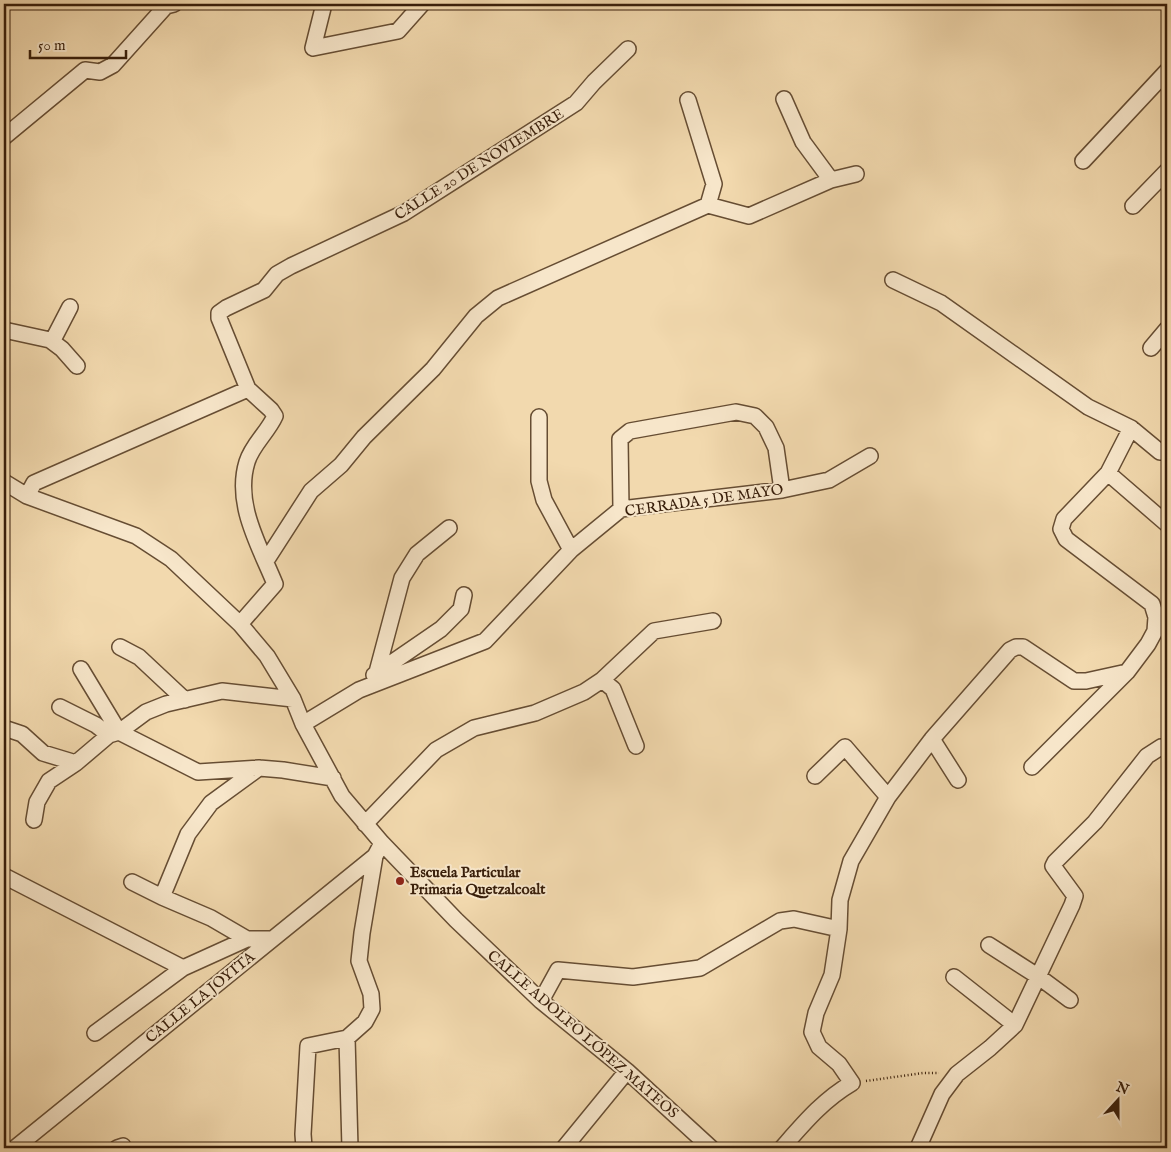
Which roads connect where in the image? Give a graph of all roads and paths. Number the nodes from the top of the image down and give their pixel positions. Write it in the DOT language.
graph roads {
  1 [pos="324,4"];
  2 [pos="422,4"];
  3 [pos="168,5"];
  4 [pos="628,49"];
  5 [pos="1167,71"];
  6 [pos="784,99"];
  7 [pos="688,100"];
  8 [pos="4,137"];
  9 [pos="1083,161"];
  10 [pos="1167,170"];
  11 [pos="856,174"];
  12 [pos="831,180"];
  13 [pos="708,206"];
  14 [pos="1133,206"];
  15 [pos="893,280"];
  16 [pos="70,307"];
  17 [pos="4,330"];
  18 [pos="1167,330"];
  19 [pos="50,340"];
  20 [pos="1151,348"];
  21 [pos="77,366"];
  22 [pos="248,389"];
  23 [pos="539,417"];
  24 [pos="1131,428"];
  25 [pos="1160,452"];
  26 [pos="870,456"];
  27 [pos="1108,473"];
  28 [pos="4,482"];
  29 [pos="782,490"];
  30 [pos="27,496"];
  31 [pos="621,509"];
  32 [pos="1167,524"];
  33 [pos="449,528"];
  34 [pos="571,550"];
  35 [pos="266,561"];
  36 [pos="464,595"];
  37 [pos="713,621"];
  38 [pos="240,624"];
  39 [pos="120,647"];
  40 [pos="81,669"];
  41 [pos="377,672"];
  42 [pos="1127,672"];
  43 [pos="602,680"];
  44 [pos="359,690"];
  45 [pos="293,699"];
  46 [pos="185,700"];
  47 [pos="60,707"];
  48 [pos="304,724"];
  49 [pos="4,728"];
  50 [pos="114,734"];
  51 [pos="932,739"];
  52 [pos="636,746"];
  53 [pos="1167,746"];
  54 [pos="76,763"];
  55 [pos="1032,767"];
  56 [pos="258,768"];
  57 [pos="816,776"];
  58 [pos="333,778"];
  59 [pos="958,780"];
  60 [pos="888,797"];
  61 [pos="34,820"];
  62 [pos="365,824"];
  63 [pos="379,850"];
  64 [pos="4,876"];
  65 [pos="132,882"];
  66 [pos="162,897"];
  67 [pos="839,929"];
  68 [pos="247,939"];
  69 [pos="271,939"];
  70 [pos="989,945"];
  71 [pos="183,968"];
  72 [pos="954,977"];
  73 [pos="1039,977"];
  74 [pos="541,1000"];
  75 [pos="1070,1000"];
  76 [pos="1015,1025"];
  77 [pos="95,1033"];
  78 [pos="347,1038"];
  79 [pos="627,1071"];
  80 [pos="957,1074"];
  81 [pos="852,1083"];
  82 [pos="15,1148"];
  83 [pos="304,1148"];
  84 [pos="350,1148"];
  85 [pos="564,1148"];
  86 [pos="711,1148"];
  87 [pos="782,1148"];
  88 [pos="918,1148"];
  1 -- 2 [label="street"];
  3 -- 8 [label="street"];
  4 -- 22 [label="street, CALLE 20 DE NOVIEMBRE"];
  5 -- 9 [label="street"];
  6 -- 12 [label="street"];
  7 -- 13 [label="street"];
  10 -- 14 [label="street"];
  11 -- 12 [label="street"];
  12 -- 13 [label="street"];
  13 -- 35 [label="street"];
  15 -- 24 [label="street"];
  16 -- 19 [label="street"];
  17 -- 19 [label="street"];
  18 -- 20 [label="street"];
  19 -- 21 [label="street"];
  22 -- 30 [label="street"];
  22 -- 35 [label="street, CALLE 20 DE NOVIEMBRE"];
  23 -- 34 [label="street"];
  24 -- 25 [label="street"];
  24 -- 27 [label="street"];
  26 -- 29 [label="street, CERRADA 5 DE MAYO"];
  27 -- 32 [label="street"];
  27 -- 42 [label="street"];
  28 -- 30 [label="street, CALLE ADOLFO LÓPEZ MATEOS"];
  29 -- 31 [label="street, CERRADA 5 DE MAYO"];
  29 -- 31 [label="street"];
  30 -- 38 [label="street, CALLE ADOLFO LÓPEZ MATEOS"];
  31 -- 34 [label="street, CERRADA 5 DE MAYO"];
  33 -- 41 [label="street"];
  34 -- 44 [label="street, CERRADA 5 DE MAYO"];
  35 -- 38 [label="street, CALLE 20 DE NOVIEMBRE"];
  36 -- 41 [label="street"];
  37 -- 43 [label="street"];
  38 -- 45 [label="street, CALLE ADOLFO LÓPEZ MATEOS"];
  39 -- 46 [label="street"];
  40 -- 50 [label="street"];
  41 -- 44 [label="street"];
  42 -- 51 [label="street"];
  42 -- 55 [label="street"];
  43 -- 52 [label="street"];
  43 -- 62 [label="street"];
  44 -- 48 [label="street, CERRADA 5 DE MAYO"];
  45 -- 46 [label="street"];
  45 -- 48 [label="street, CALLE ADOLFO LÓPEZ MATEOS"];
  46 -- 50 [label="street"];
  47 -- 50 [label="street"];
  48 -- 58 [label="street, CALLE ADOLFO LÓPEZ MATEOS"];
  49 -- 54 [label="street"];
  50 -- 54 [label="street"];
  50 -- 56 [label="street"];
  51 -- 59 [label="street"];
  51 -- 60 [label="street"];
  53 -- 73 [label="street"];
  54 -- 61 [label="street"];
  56 -- 58 [label="street"];
  56 -- 66 [label="street"];
  57 -- 60 [label="street"];
  58 -- 62 [label="street, CALLE ADOLFO LÓPEZ MATEOS"];
  60 -- 67 [label="street"];
  62 -- 63 [label="street, CALLE ADOLFO LÓPEZ MATEOS"];
  63 -- 69 [label="street, CALLE LA JOYITA"];
  63 -- 74 [label="street, CALLE ADOLFO LÓPEZ MATEOS"];
  63 -- 78 [label="street"];
  64 -- 71 [label="street"];
  65 -- 66 [label="street"];
  66 -- 68 [label="street"];
  67 -- 74 [label="street"];
  67 -- 81 [label="street"];
  68 -- 69 [label="street"];
  68 -- 71 [label="street"];
  69 -- 82 [label="street, CALLE LA JOYITA"];
  70 -- 73 [label="street"];
  71 -- 77 [label="street"];
  72 -- 76 [label="street"];
  73 -- 75 [label="street"];
  73 -- 76 [label="street"];
  74 -- 79 [label="street, CALLE ADOLFO LÓPEZ MATEOS"];
  76 -- 80 [label="street"];
  78 -- 83 [label="street"];
  78 -- 84 [label="street"];
  79 -- 85 [label="street"];
  79 -- 86 [label="street, CALLE ADOLFO LÓPEZ MATEOS"];
  80 -- 81 [label="path"];
  80 -- 88 [label="street"];
  81 -- 87 [label="street"];
}
